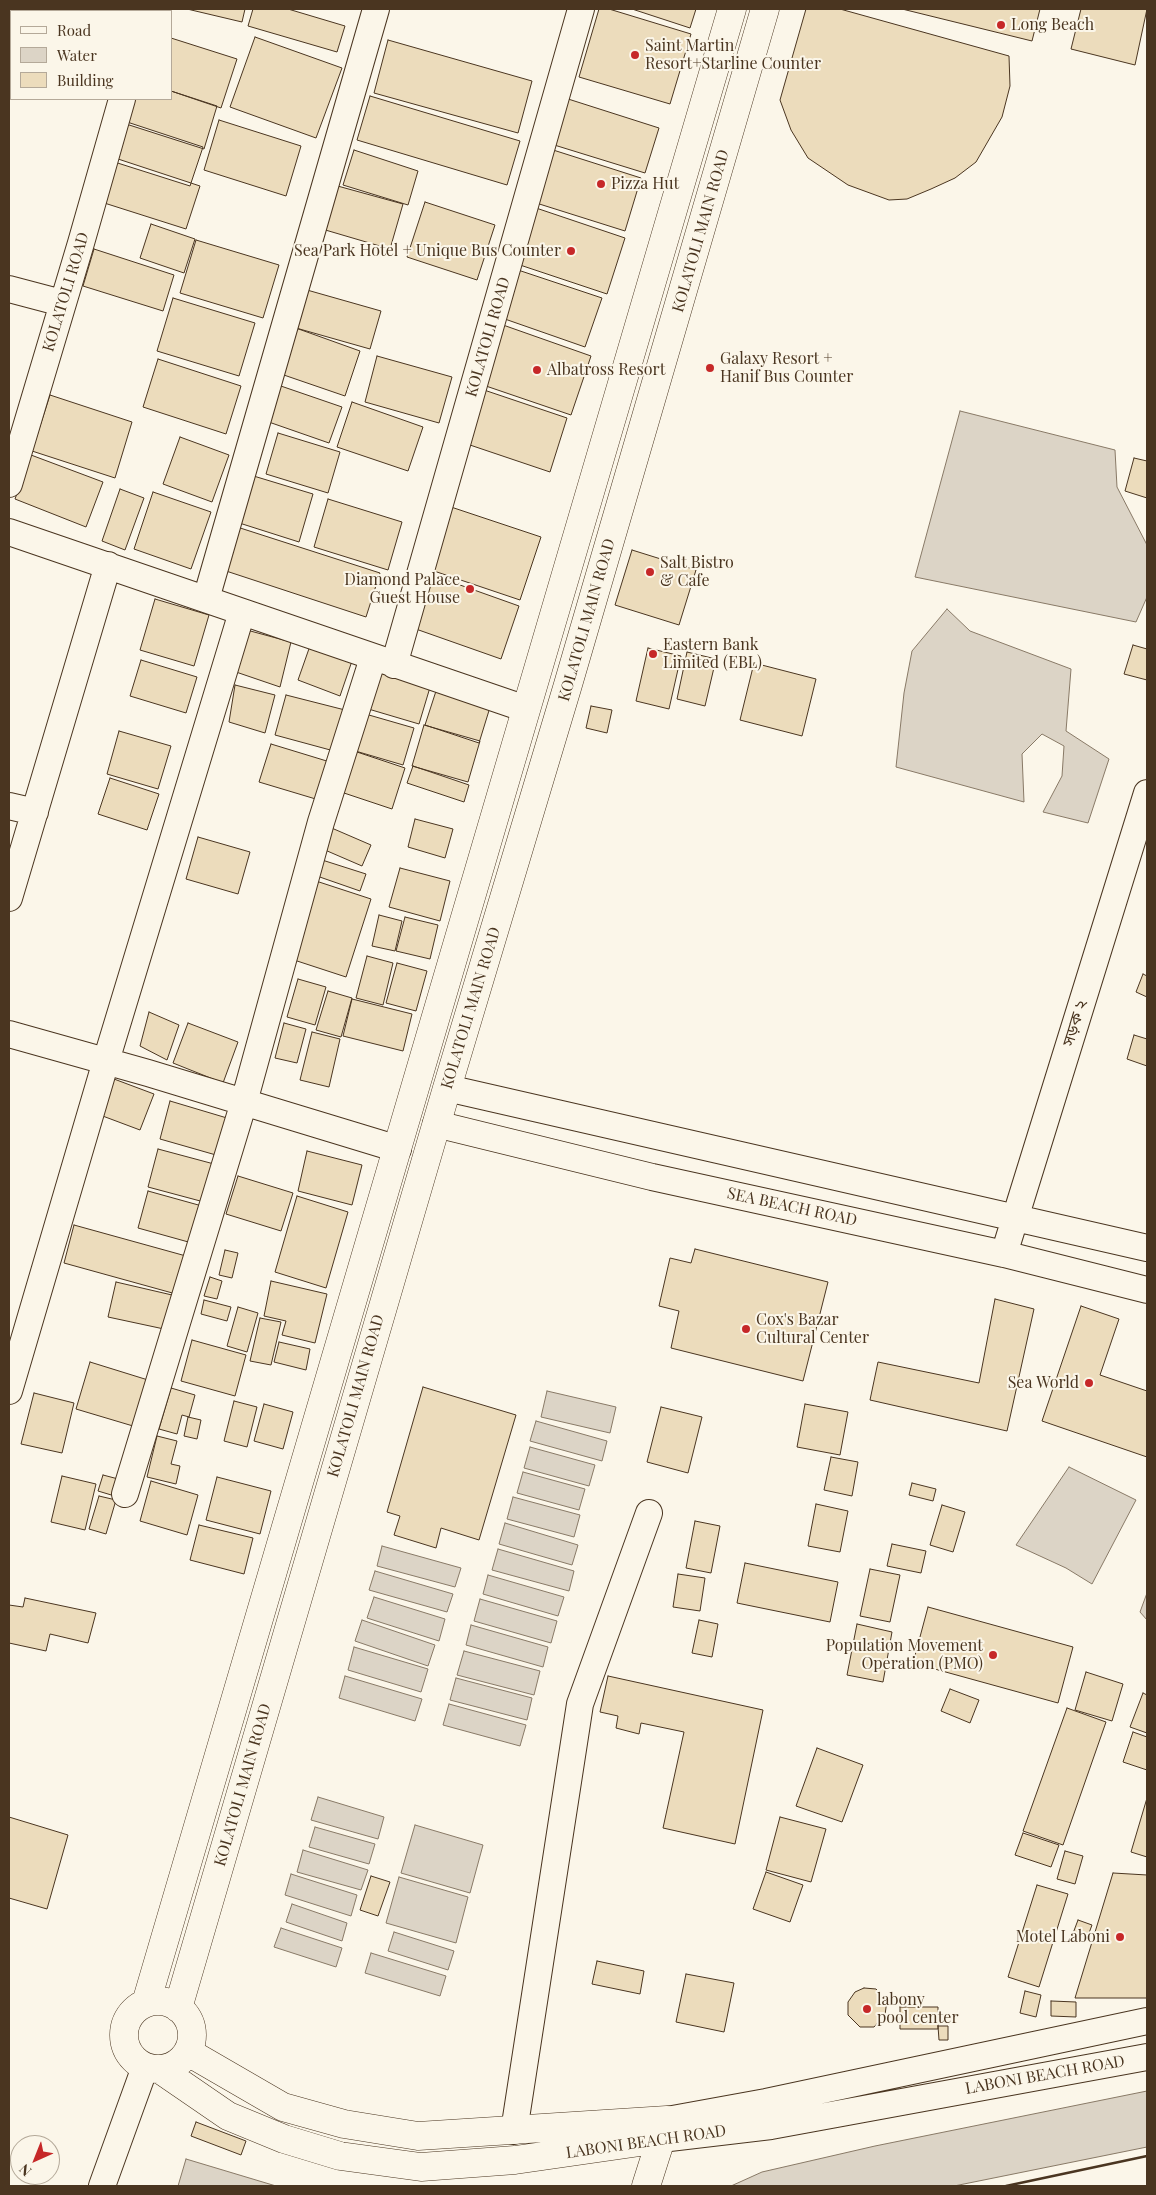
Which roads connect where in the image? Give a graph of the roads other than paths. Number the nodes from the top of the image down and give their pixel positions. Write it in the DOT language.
graph roads {
  1 [pos="376,9"];
  2 [pos="581,9"];
  3 [pos="732,9"];
  4 [pos="765,9"];
  5 [pos="122,100"];
  6 [pos="9,289"];
  7 [pos="62,303"];
  8 [pos="9,484"];
  9 [pos="9,532"];
  10 [pos="108,565"];
  11 [pos="206,599"];
  12 [pos="242,612"];
  13 [pos="383,661"];
  14 [pos="526,709"];
  15 [pos="1147,793"];
  16 [pos="9,806"];
  17 [pos="35,812"];
  18 [pos="9,898"];
  19 [pos="9,1034"];
  20 [pos="106,1061"];
  21 [pos="447,1088"];
  22 [pos="244,1102"];
  23 [pos="436,1124"];
  24 [pos="398,1149"];
  25 [pos="736,1155"];
  26 [pos="728,1193"];
  27 [pos="1014,1216"];
  28 [pos="1147,1248"];
  29 [pos="1004,1254"];
  30 [pos="1147,1290"];
  31 [pos="9,1391"];
  32 [pos="125,1494"];
  33 [pos="649,1513"];
  34 [pos="242,1679"];
  35 [pos="272,1688"];
  36 [pos="146,2003"];
  37 [pos="178,2008"];
  38 [pos="1147,2021"];
  39 [pos="188,2052"];
  40 [pos="1147,2057"];
  41 [pos="153,2068"];
  42 [pos="664,2130"];
  43 [pos="514,2131"];
  44 [pos="102,2186"];
  45 [pos="646,2186"];
  1 -- 11 [label="street"];
  2 -- 13 [label="street, KOLATOLI ROAD"];
  3 -- 14 [label="highway, KOLATOLI MAIN ROAD"];
  4 -- 21 [label="highway, KOLATOLI MAIN ROAD"];
  5 -- 7 [label="street, KOLATOLI ROAD"];
  6 -- 7 [label="street"];
  7 -- 8 [label="street, KOLATOLI ROAD"];
  9 -- 10 [label="street"];
  10 -- 11 [label="street"];
  10 -- 17 [label="street"];
  11 -- 12 [label="street"];
  12 -- 13 [label="street"];
  12 -- 20 [label="street"];
  13 -- 14 [label="street"];
  13 -- 22 [label="street, KOLATOLI ROAD"];
  14 -- 24 [label="highway, KOLATOLI MAIN ROAD"];
  15 -- 27 [label="street, সড়ক ২"];
  16 -- 17 [label="street"];
  17 -- 18 [label="street"];
  19 -- 20 [label="street"];
  20 -- 22 [label="street"];
  20 -- 31 [label="street"];
  21 -- 23 [label="highway, KOLATOLI MAIN ROAD"];
  21 -- 25 [label="street"];
  22 -- 24 [label="street"];
  22 -- 32 [label="street, KOLATOLI ROAD"];
  23 -- 26 [label="street, SEA BEACH ROAD"];
  23 -- 35 [label="highway, KOLATOLI MAIN ROAD"];
  24 -- 34 [label="highway, KOLATOLI MAIN ROAD"];
  25 -- 26 [label="street"];
  25 -- 27 [label="street"];
  26 -- 29 [label="street, SEA BEACH ROAD"];
  27 -- 28 [label="street"];
  27 -- 29 [label="street, সড়ক ২"];
  29 -- 30 [label="street, SEA BEACH ROAD"];
  33 -- 43 [label="street"];
  34 -- 35 [label="highway"];
  34 -- 36 [label="highway, KOLATOLI MAIN ROAD"];
  35 -- 37 [label="highway, KOLATOLI MAIN ROAD"];
  36 -- 37 [label="highway"];
  36 -- 41 [label="highway"];
  37 -- 39 [label="highway"];
  38 -- 42 [label="street, LABONI BEACH ROAD"];
  39 -- 41 [label="highway"];
  39 -- 43 [label="highway, LABONI BEACH ROAD"];
  40 -- 42 [label="street, LABONI BEACH ROAD"];
  41 -- 42 [label="highway, LABONI BEACH ROAD"];
  41 -- 44 [label="street"];
  42 -- 43 [label="highway, LABONI BEACH ROAD"];
  42 -- 45 [label="highway"];
}
